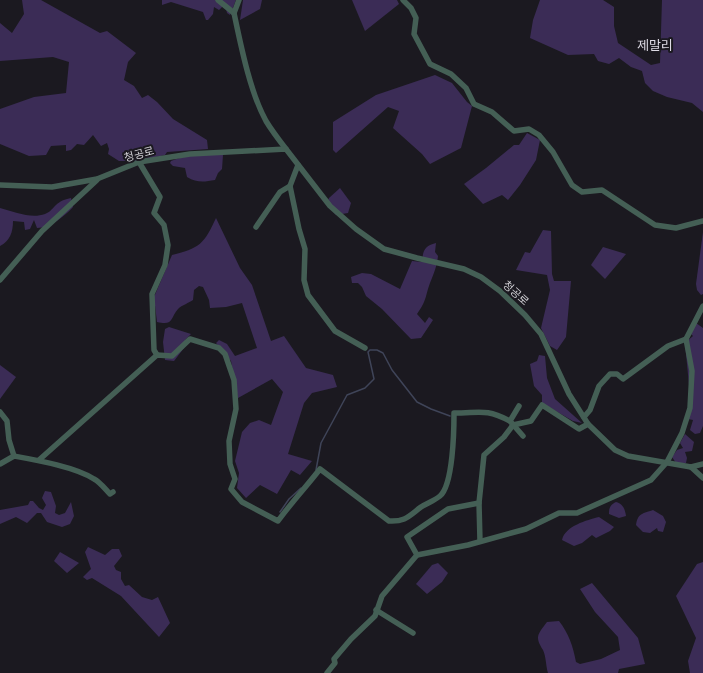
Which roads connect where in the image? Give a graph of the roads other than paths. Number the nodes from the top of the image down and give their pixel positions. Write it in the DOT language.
graph roads {
  1 [pos="218,0"];
  2 [pos="238,0"];
  3 [pos="403,0"];
  4 [pos="234,13"];
  5 [pos="286,149"];
  6 [pos="139,162"];
  7 [pos="298,165"];
  8 [pos="97,180"];
  9 [pos="0,185"];
  10 [pos="290,186"];
  11 [pos="703,220"];
  12 [pos="256,227"];
  13 [pos="0,280"];
  14 [pos="703,306"];
  15 [pos="686,339"];
  16 [pos="365,348"];
  17 [pos="158,355"];
  18 [pos="519,406"];
  19 [pos="0,412"];
  20 [pos="584,417"];
  21 [pos="512,423"];
  22 [pos="588,424"];
  23 [pos="523,436"];
  24 [pos="14,456"];
  25 [pos="39,460"];
  26 [pos="667,462"];
  27 [pos="0,464"];
  28 [pos="703,464"];
  29 [pos="691,467"];
  30 [pos="703,478"];
  31 [pos="113,492"];
  32 [pos="479,503"];
  33 [pos="480,541"];
  34 [pos="417,555"];
  35 [pos="376,610"];
  36 [pos="413,633"];
  37 [pos="327,673"];
  1 -- 4 [label="street"];
  2 -- 4 [label="street"];
  3 -- 11 [label="street"];
  4 -- 5 [label="street, 청공로"];
  5 -- 6 [label="street, 청공로"];
  5 -- 7 [label="street, 청공로"];
  6 -- 8 [label="street, 청공로"];
  6 -- 17 [label="street"];
  7 -- 10 [label="street"];
  7 -- 20 [label="street, 청공로"];
  8 -- 9 [label="street, 청공로"];
  8 -- 13 [label="street"];
  10 -- 12 [label="street"];
  10 -- 16 [label="street"];
  14 -- 15 [label="street"];
  15 -- 20 [label="street"];
  15 -- 26 [label="street"];
  17 -- 21 [label="street"];
  17 -- 25 [label="street"];
  18 -- 21 [label="street"];
  19 -- 24 [label="street"];
  20 -- 22 [label="street, 청공로"];
  21 -- 22 [label="street"];
  21 -- 23 [label="street"];
  21 -- 32 [label="street"];
  22 -- 26 [label="street, 청공로"];
  24 -- 25 [label="street"];
  24 -- 27 [label="street"];
  25 -- 31 [label="street"];
  26 -- 29 [label="street, 청공로"];
  26 -- 33 [label="street"];
  28 -- 29 [label="street"];
  29 -- 30 [label="street"];
  32 -- 33 [label="street"];
  32 -- 34 [label="street"];
  33 -- 34 [label="street"];
  34 -- 35 [label="street"];
  35 -- 36 [label="street"];
  35 -- 37 [label="street"];
}
